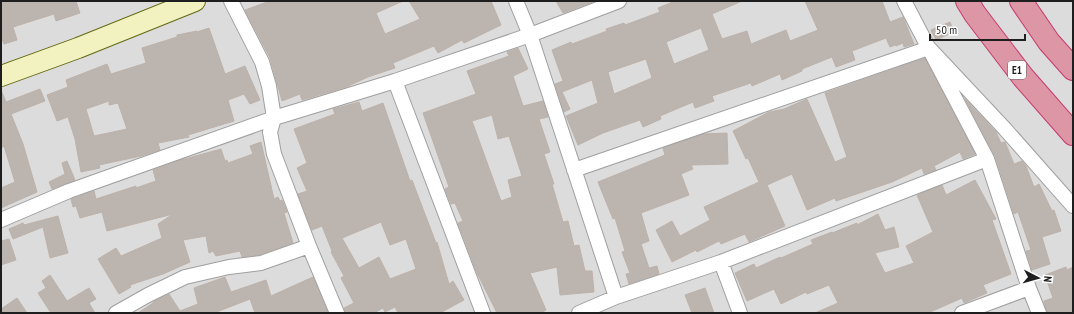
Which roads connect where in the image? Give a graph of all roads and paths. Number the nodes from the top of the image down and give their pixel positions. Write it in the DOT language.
graph roads {
  1 [pos="195,1"];
  2 [pos="231,1"];
  3 [pos="516,1"];
  4 [pos="619,1"];
  5 [pos="904,1"];
  6 [pos="967,1"];
  7 [pos="1021,1"];
  8 [pos="530,35"];
  9 [pos="928,48"];
  10 [pos="1073,69"];
  11 [pos="1,76"];
  12 [pos="395,81"];
  13 [pos="274,118"];
  14 [pos="1073,134"];
  15 [pos="987,159"];
  16 [pos="574,170"];
  17 [pos="1073,206"];
  18 [pos="1,220"];
  19 [pos="309,246"];
  20 [pos="721,262"];
  21 [pos="1029,288"];
  22 [pos="616,297"];
  23 [pos="587,312"];
  24 [pos="116,313"];
  25 [pos="337,313"];
  26 [pos="483,313"];
  27 [pos="740,313"];
  28 [pos="962,313"];
  29 [pos="1039,313"];
  1 -- 11 [label="main road"];
  2 -- 13 [label="street"];
  3 -- 8 [label="street"];
  4 -- 8 [label="street"];
  5 -- 9 [label="street"];
  6 -- 14 [label="highway, E1"];
  7 -- 10 [label="highway"];
  8 -- 12 [label="street"];
  8 -- 16 [label="street"];
  9 -- 15 [label="street"];
  9 -- 16 [label="street"];
  9 -- 17 [label="street"];
  12 -- 13 [label="street"];
  12 -- 26 [label="street"];
  13 -- 18 [label="street"];
  13 -- 19 [label="street"];
  15 -- 20 [label="street"];
  15 -- 21 [label="street"];
  16 -- 22 [label="street"];
  19 -- 24 [label="street"];
  19 -- 25 [label="street"];
  20 -- 22 [label="street"];
  20 -- 27 [label="street"];
  21 -- 28 [label="street"];
  21 -- 29 [label="street"];
  22 -- 23 [label="street"];
}
